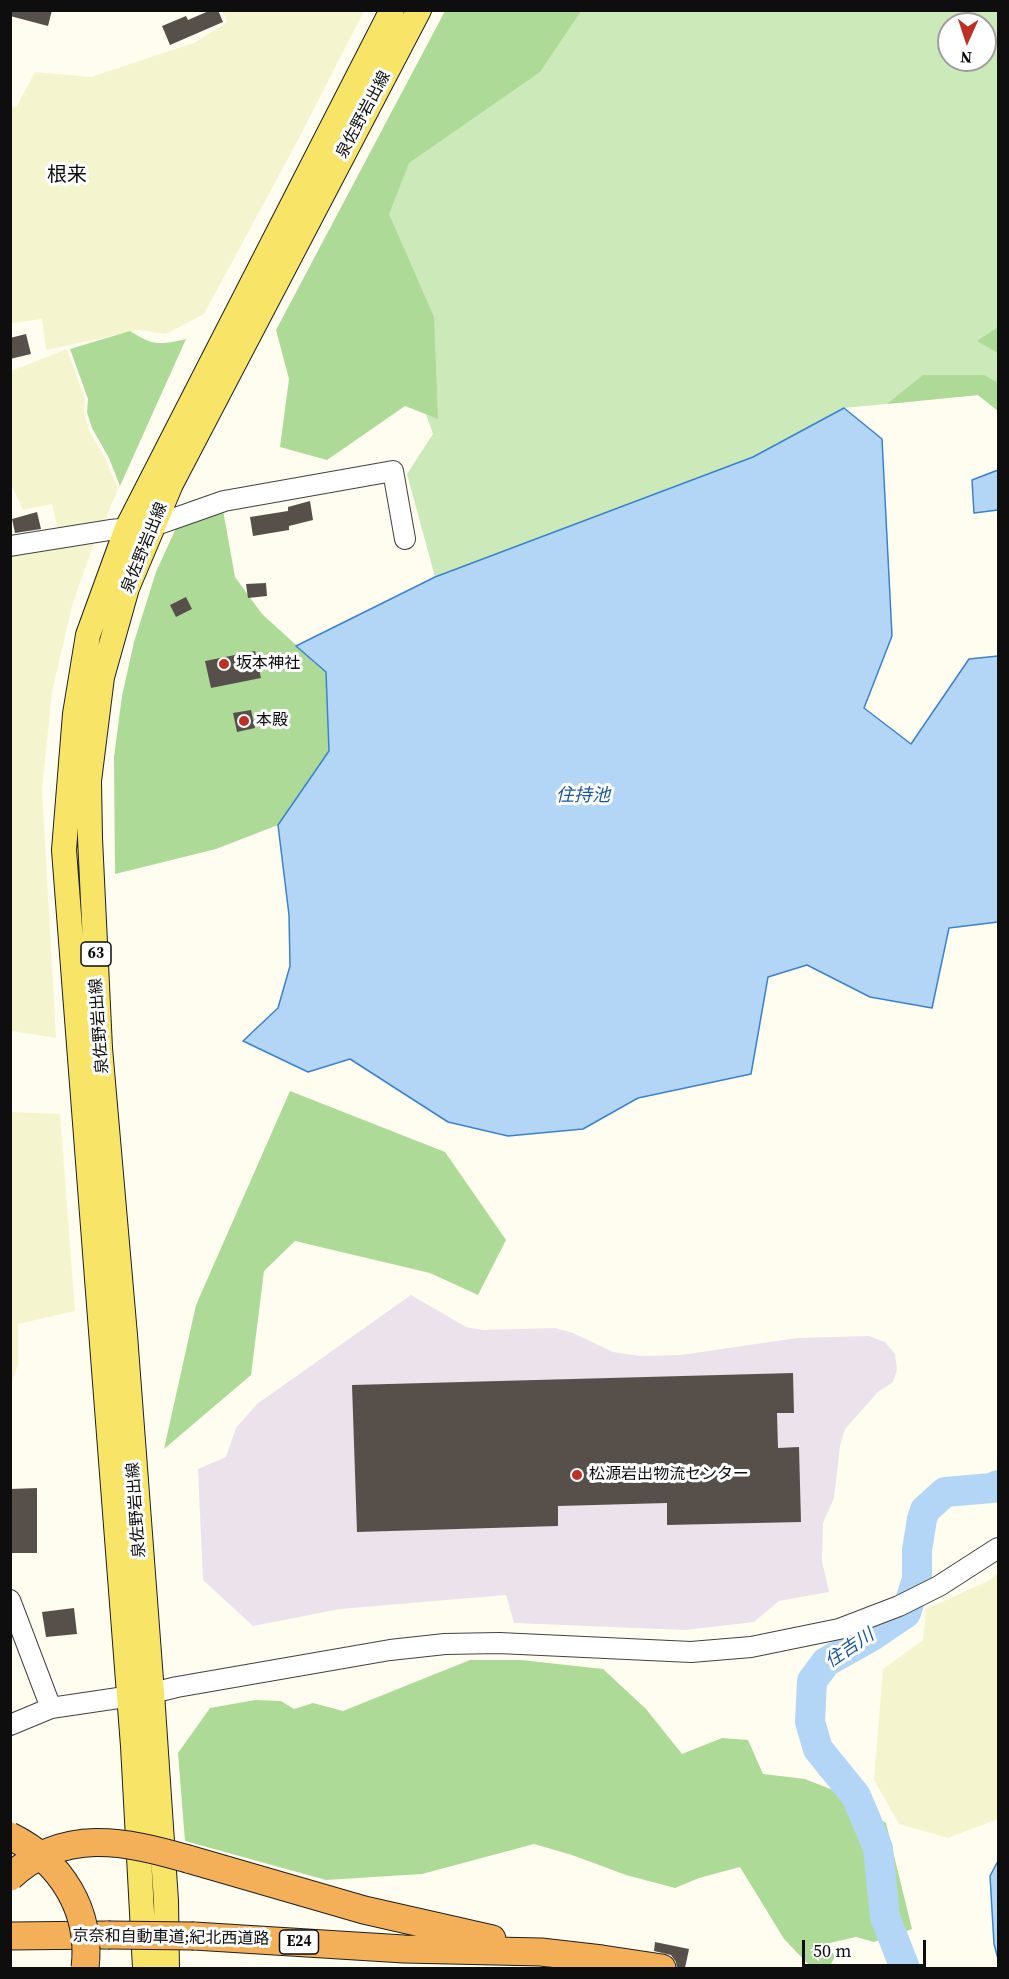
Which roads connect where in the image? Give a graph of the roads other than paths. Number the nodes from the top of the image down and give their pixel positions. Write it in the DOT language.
graph roads {
  1 [pos="392,10"];
  2 [pos="419,10"];
  3 [pos="153,526"];
  4 [pos="127,528"];
  5 [pos="405,539"];
  6 [pos="10,546"];
  7 [pos="999,1548"];
  8 [pos="10,1600"];
  9 [pos="140,1694"];
  10 [pos="51,1708"];
  11 [pos="10,1725"];
  12 [pos="10,1836"];
  13 [pos="10,1877"];
  14 [pos="10,1936"];
  15 [pos="404,1949"];
  16 [pos="602,1959"];
  17 [pos="85,1968"];
  18 [pos="145,1968"];
  19 [pos="167,1968"];
  20 [pos="507,1968"];
  21 [pos="662,1968"];
  1 -- 4 [label="main road, 泉佐野岩出線 / 63"];
  2 -- 3 [label="main road, 泉佐野岩出線 / 63"];
  3 -- 4 [label="street"];
  3 -- 5 [label="street"];
  3 -- 9 [label="main road, 泉佐野岩出線 / 63"];
  4 -- 6 [label="street"];
  4 -- 9 [label="main road, 泉佐野岩出線 / 63"];
  7 -- 9 [label="street"];
  8 -- 10 [label="street"];
  9 -- 10 [label="street"];
  9 -- 18 [label="main road, 泉佐野岩出線 / 63"];
  9 -- 19 [label="main road, 泉佐野岩出線 / 63"];
  10 -- 11 [label="street"];
  12 -- 17 [label="highway, bridge"];
  13 -- 16 [label="highway, bridge"];
  14 -- 15 [label="highway, 京奈和自動車道;紀北西道路 / E24, bridge"];
  15 -- 16 [label="highway, 京奈和自動車道;紀北西道路 / E24"];
  15 -- 20 [label="highway, 京奈和自動車道;紀北西道路 / E24"];
  16 -- 21 [label="highway, 京奈和自動車道;紀北西道路 / E24"];
}
